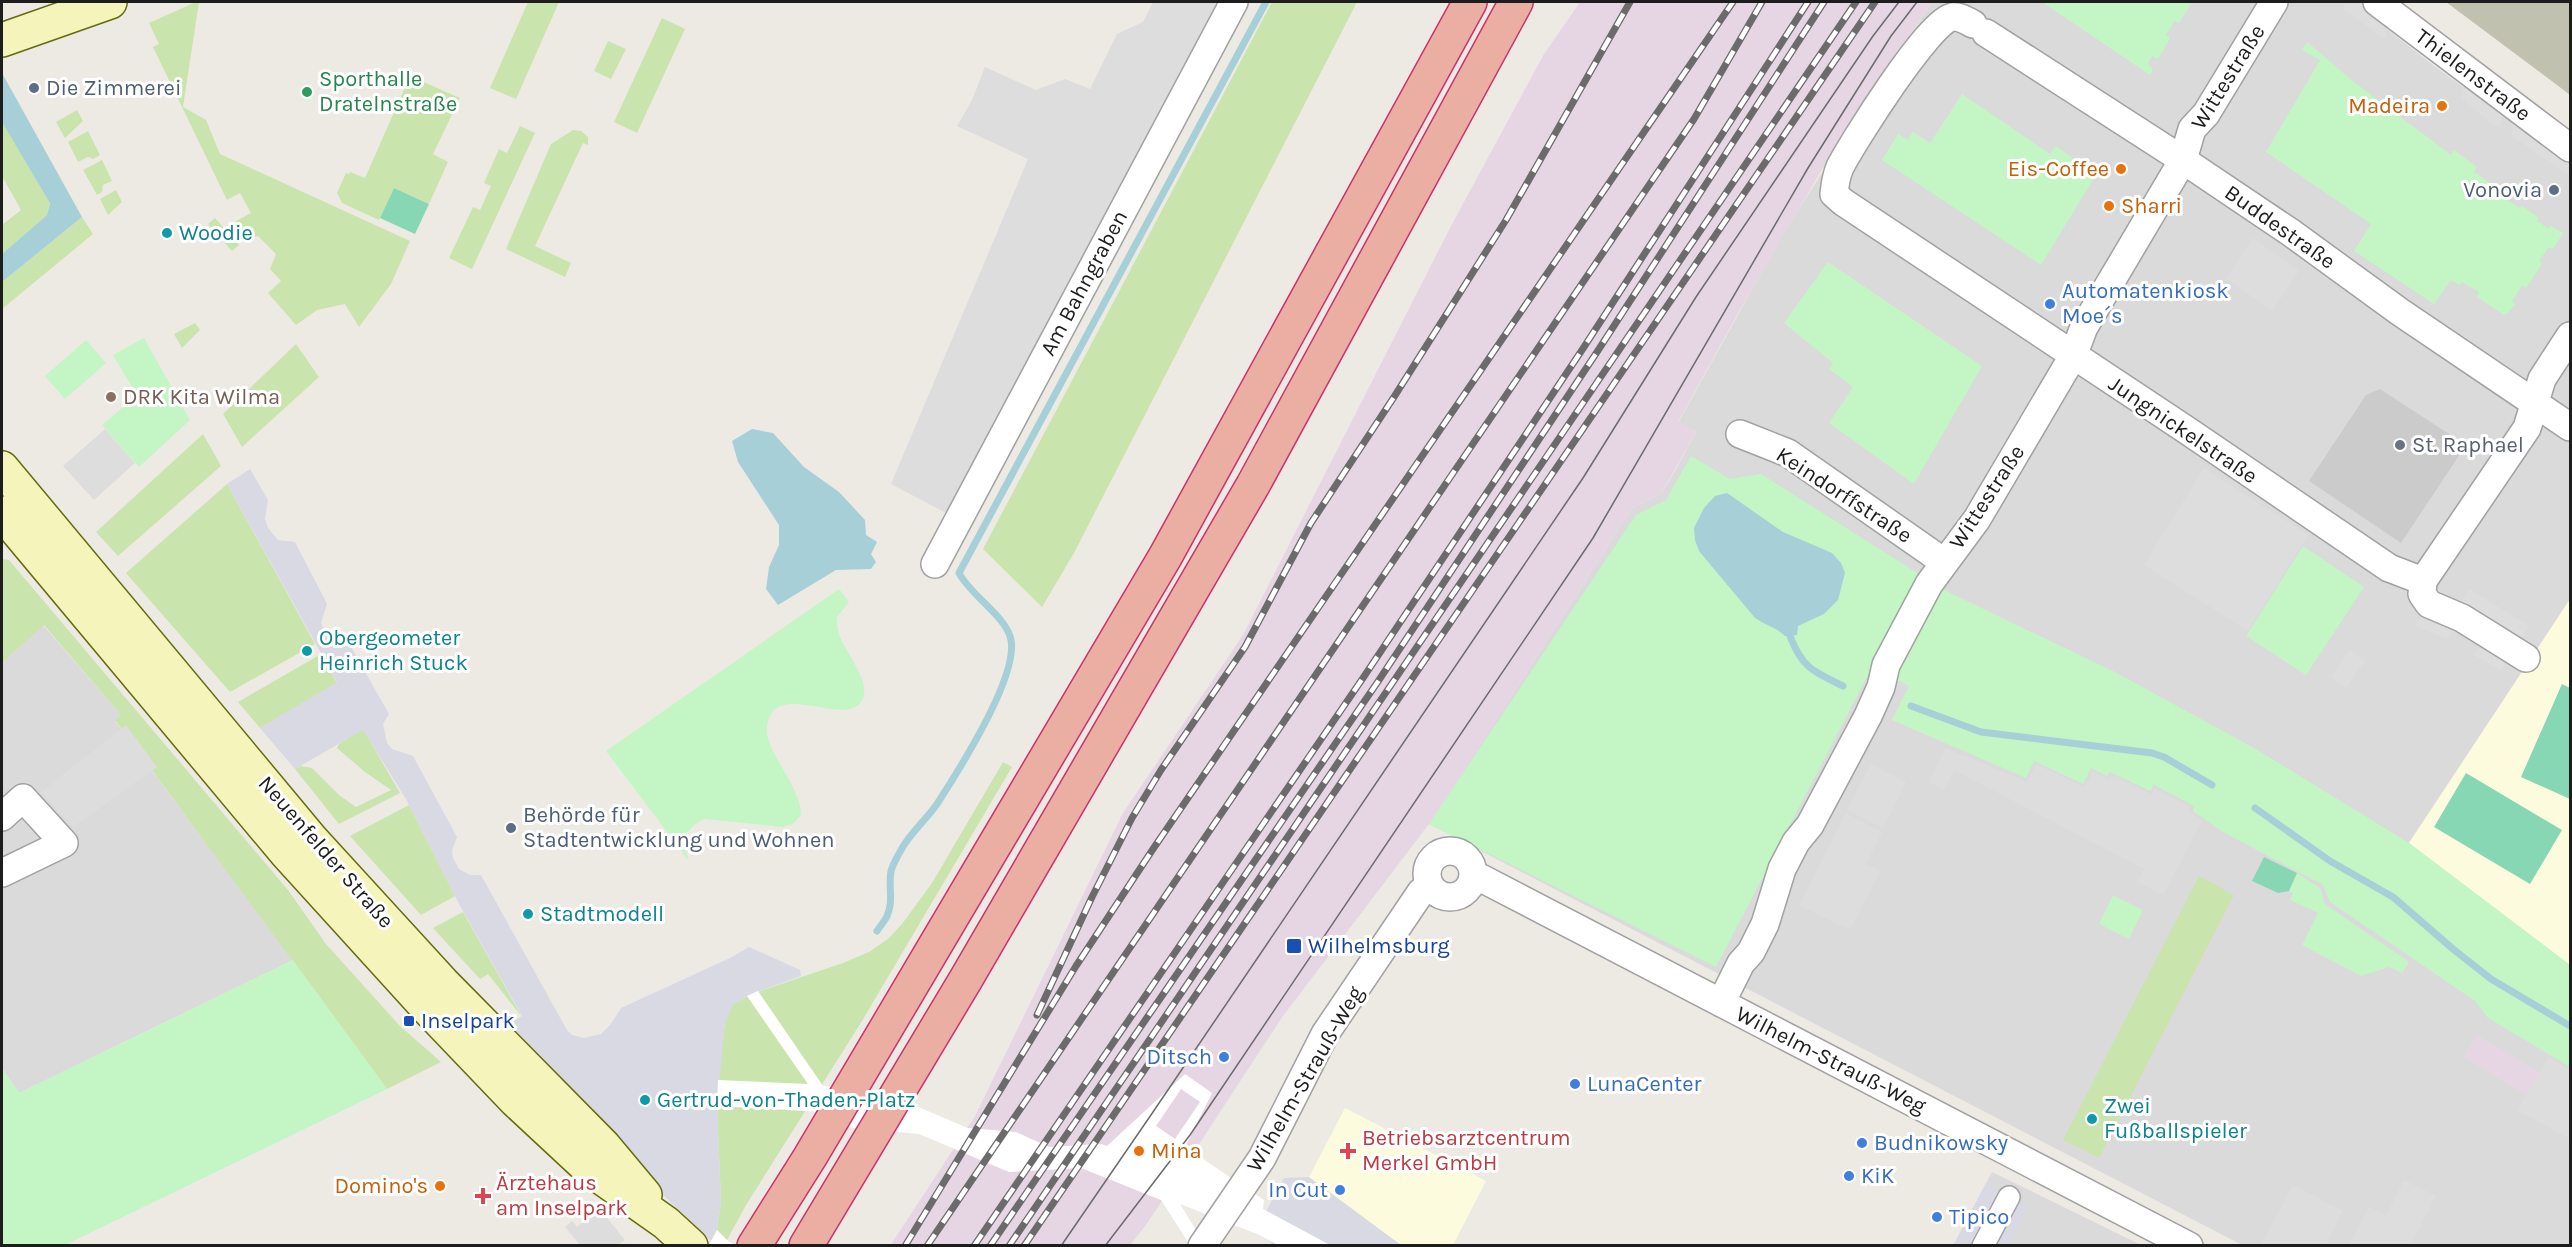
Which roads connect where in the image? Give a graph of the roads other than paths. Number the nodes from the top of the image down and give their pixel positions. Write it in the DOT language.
graph roads {
  1 [pos="110,2"];
  2 [pos="1234,2"];
  3 [pos="1470,2"];
  4 [pos="1516,2"];
  5 [pos="2274,2"];
  6 [pos="2377,2"];
  7 [pos="2,39"];
  8 [pos="2571,148"];
  9 [pos="2183,160"];
  10 [pos="1834,194"];
  11 [pos="2571,336"];
  12 [pos="2073,356"];
  13 [pos="2535,402"];
  14 [pos="2571,427"];
  15 [pos="1740,434"];
  16 [pos="2,468"];
  17 [pos="2,513"];
  18 [pos="1944,562"];
  19 [pos="935,564"];
  20 [pos="2423,581"];
  21 [pos="2526,658"];
  22 [pos="2,817"];
  23 [pos="2,873"];
  24 [pos="1473,876"];
  25 [pos="1430,886"];
  26 [pos="1721,1003"];
  27 [pos="2009,1197"];
  28 [pos="666,1223"];
  29 [pos="691,1245"];
  30 [pos="754,1245"];
  31 [pos="806,1245"];
  32 [pos="1202,1245"];
  33 [pos="1983,1245"];
  34 [pos="2189,1245"];
  1 -- 7 [label="main road"];
  2 -- 19 [label="street, Am Bahngraben"];
  3 -- 30 [label="highway"];
  4 -- 31 [label="highway"];
  5 -- 9 [label="street, Wittestraße"];
  6 -- 8 [label="street, Thielenstraße"];
  9 -- 10 [label="street, Buddestraße"];
  9 -- 12 [label="street, Wittestraße"];
  9 -- 13 [label="street, Buddestraße"];
  10 -- 12 [label="street, Jungnickelstraße"];
  11 -- 13 [label="street"];
  12 -- 18 [label="street, Wittestraße"];
  12 -- 20 [label="street, Jungnickelstraße"];
  13 -- 14 [label="street, Buddestraße"];
  13 -- 20 [label="street"];
  15 -- 18 [label="street, Keindorffstraße"];
  16 -- 28 [label="main road, Neuenfelder Straße"];
  17 -- 28 [label="main road, Neuenfelder Straße"];
  18 -- 26 [label="street, Wittestraße"];
  20 -- 21 [label="street"];
  22 -- 23 [label="street"];
  24 -- 25 [label="street"];
  24 -- 25 [label="street"];
  24 -- 26 [label="street, Wilhelm-Strauß-Weg"];
  25 -- 32 [label="street, Wilhelm-Strauß-Weg"];
  26 -- 34 [label="street, Wilhelm-Strauß-Weg"];
  27 -- 33 [label="street"];
  28 -- 29 [label="main road, Neuenfelder Straße"];
}
